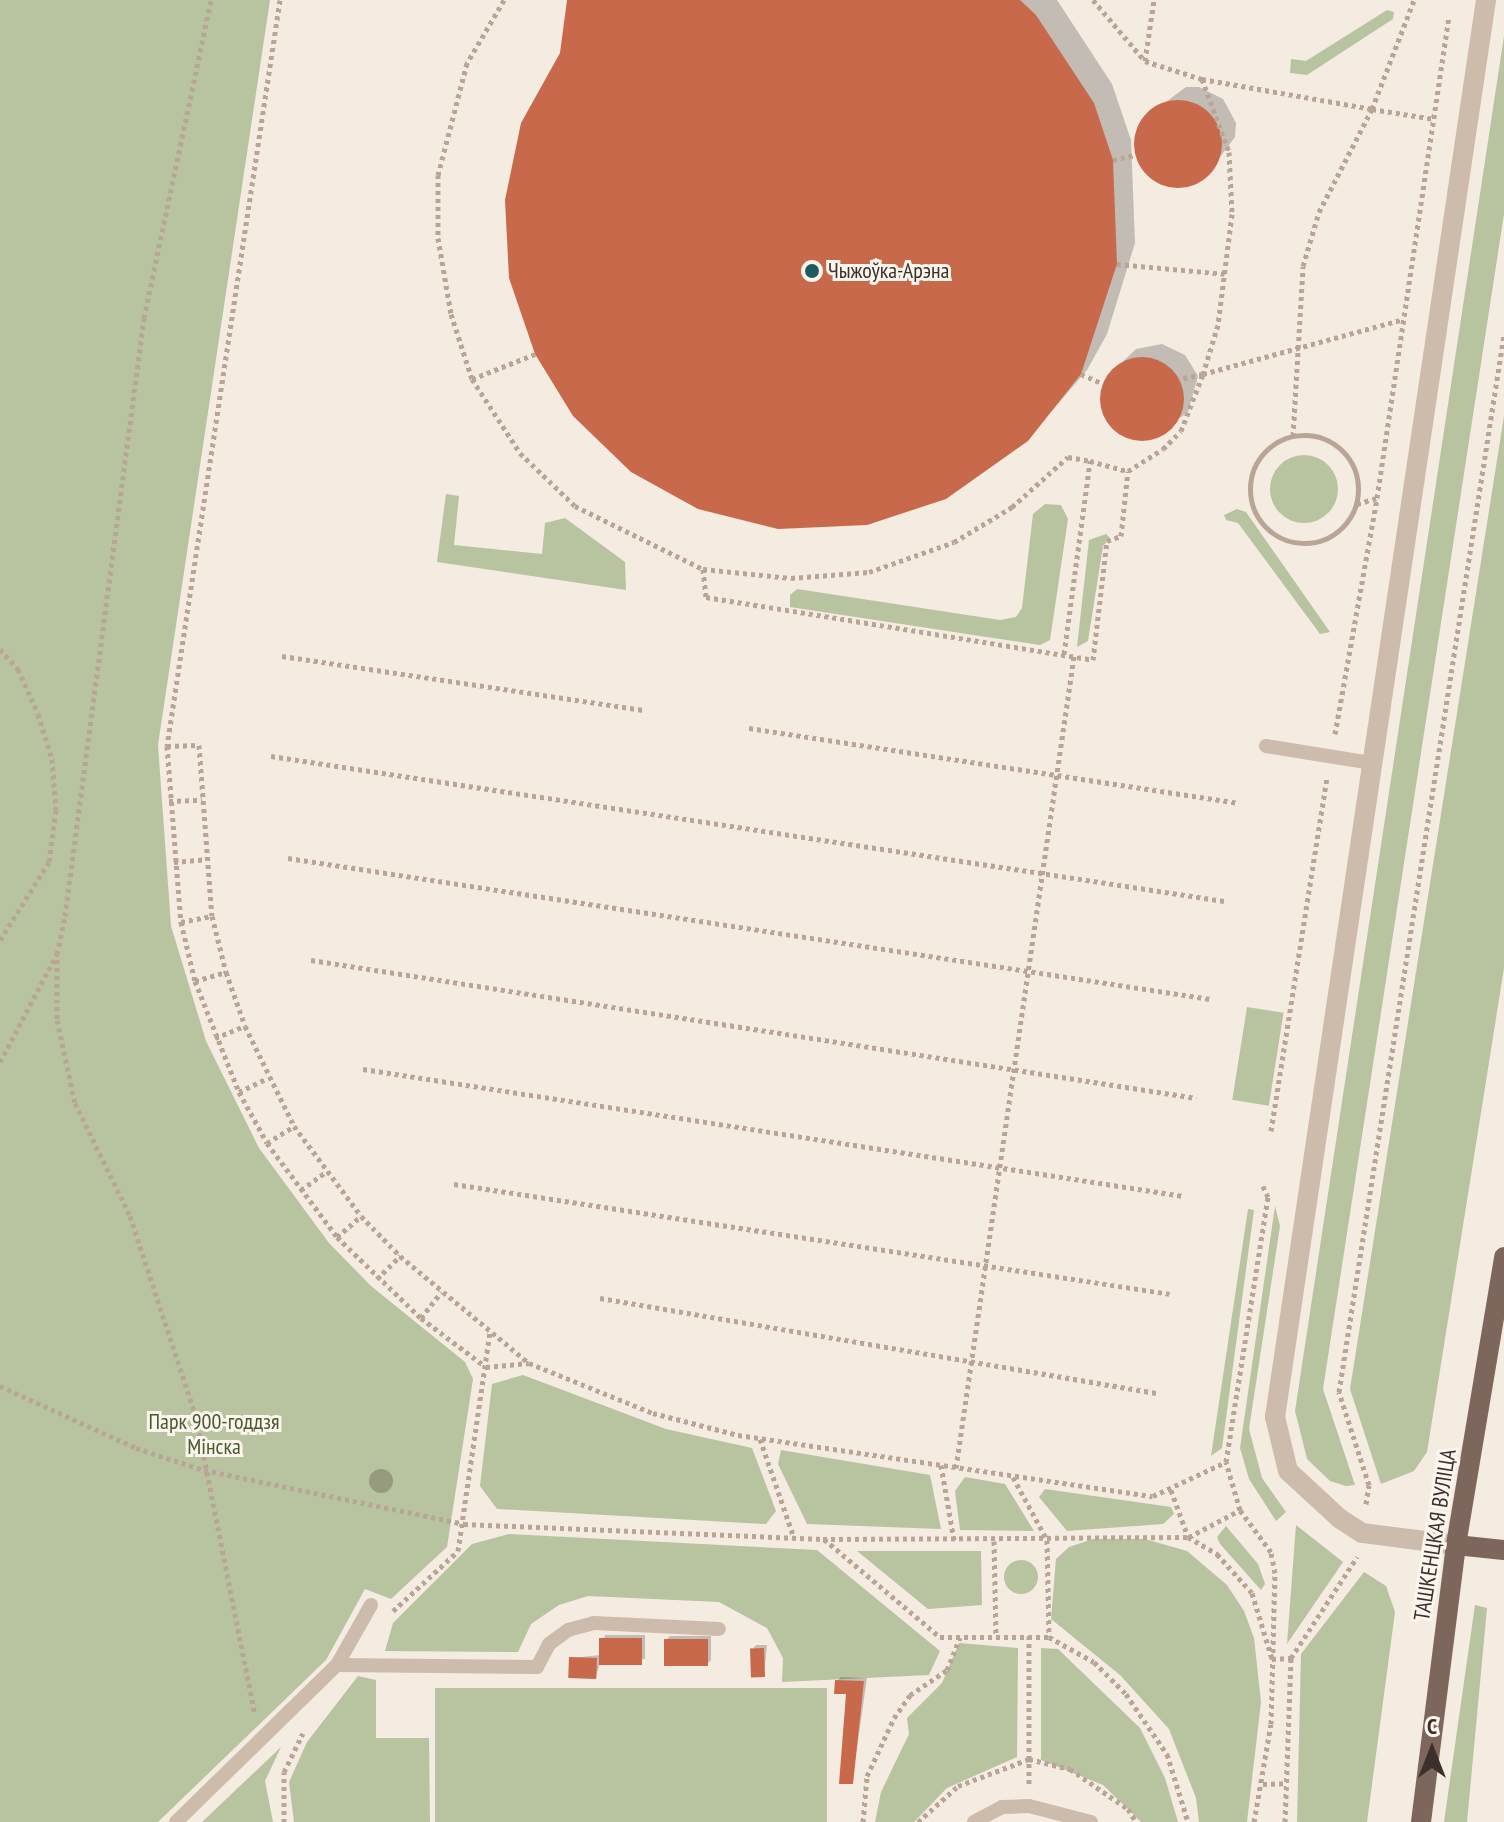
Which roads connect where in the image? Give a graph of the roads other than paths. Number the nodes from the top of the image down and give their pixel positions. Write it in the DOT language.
graph roads {
  1 [pos="1486,0"];
  2 [pos="1266,746"];
  3 [pos="1371,763"];
  4 [pos="1504,1257"];
  5 [pos="1456,1545"];
  6 [pos="1504,1550"];
  7 [pos="371,1605"];
  8 [pos="719,1629"];
  9 [pos="337,1665"];
  10 [pos="176,1822"];
  11 [pos="974,1822"];
  12 [pos="1091,1822"];
  13 [pos="1421,1822"];
  1 -- 3 [label="street"];
  2 -- 3 [label="lane"];
  3 -- 5 [label="street"];
  4 -- 5 [label="main road, ТАШКЕНЦКАЯ ВУЛІЦА"];
  5 -- 6 [label="main road"];
  5 -- 13 [label="main road, ТАШКЕНЦКАЯ ВУЛІЦА"];
  7 -- 9 [label="lane"];
  8 -- 9 [label="lane"];
  9 -- 10 [label="lane"];
  11 -- 12 [label="lane"];
}
